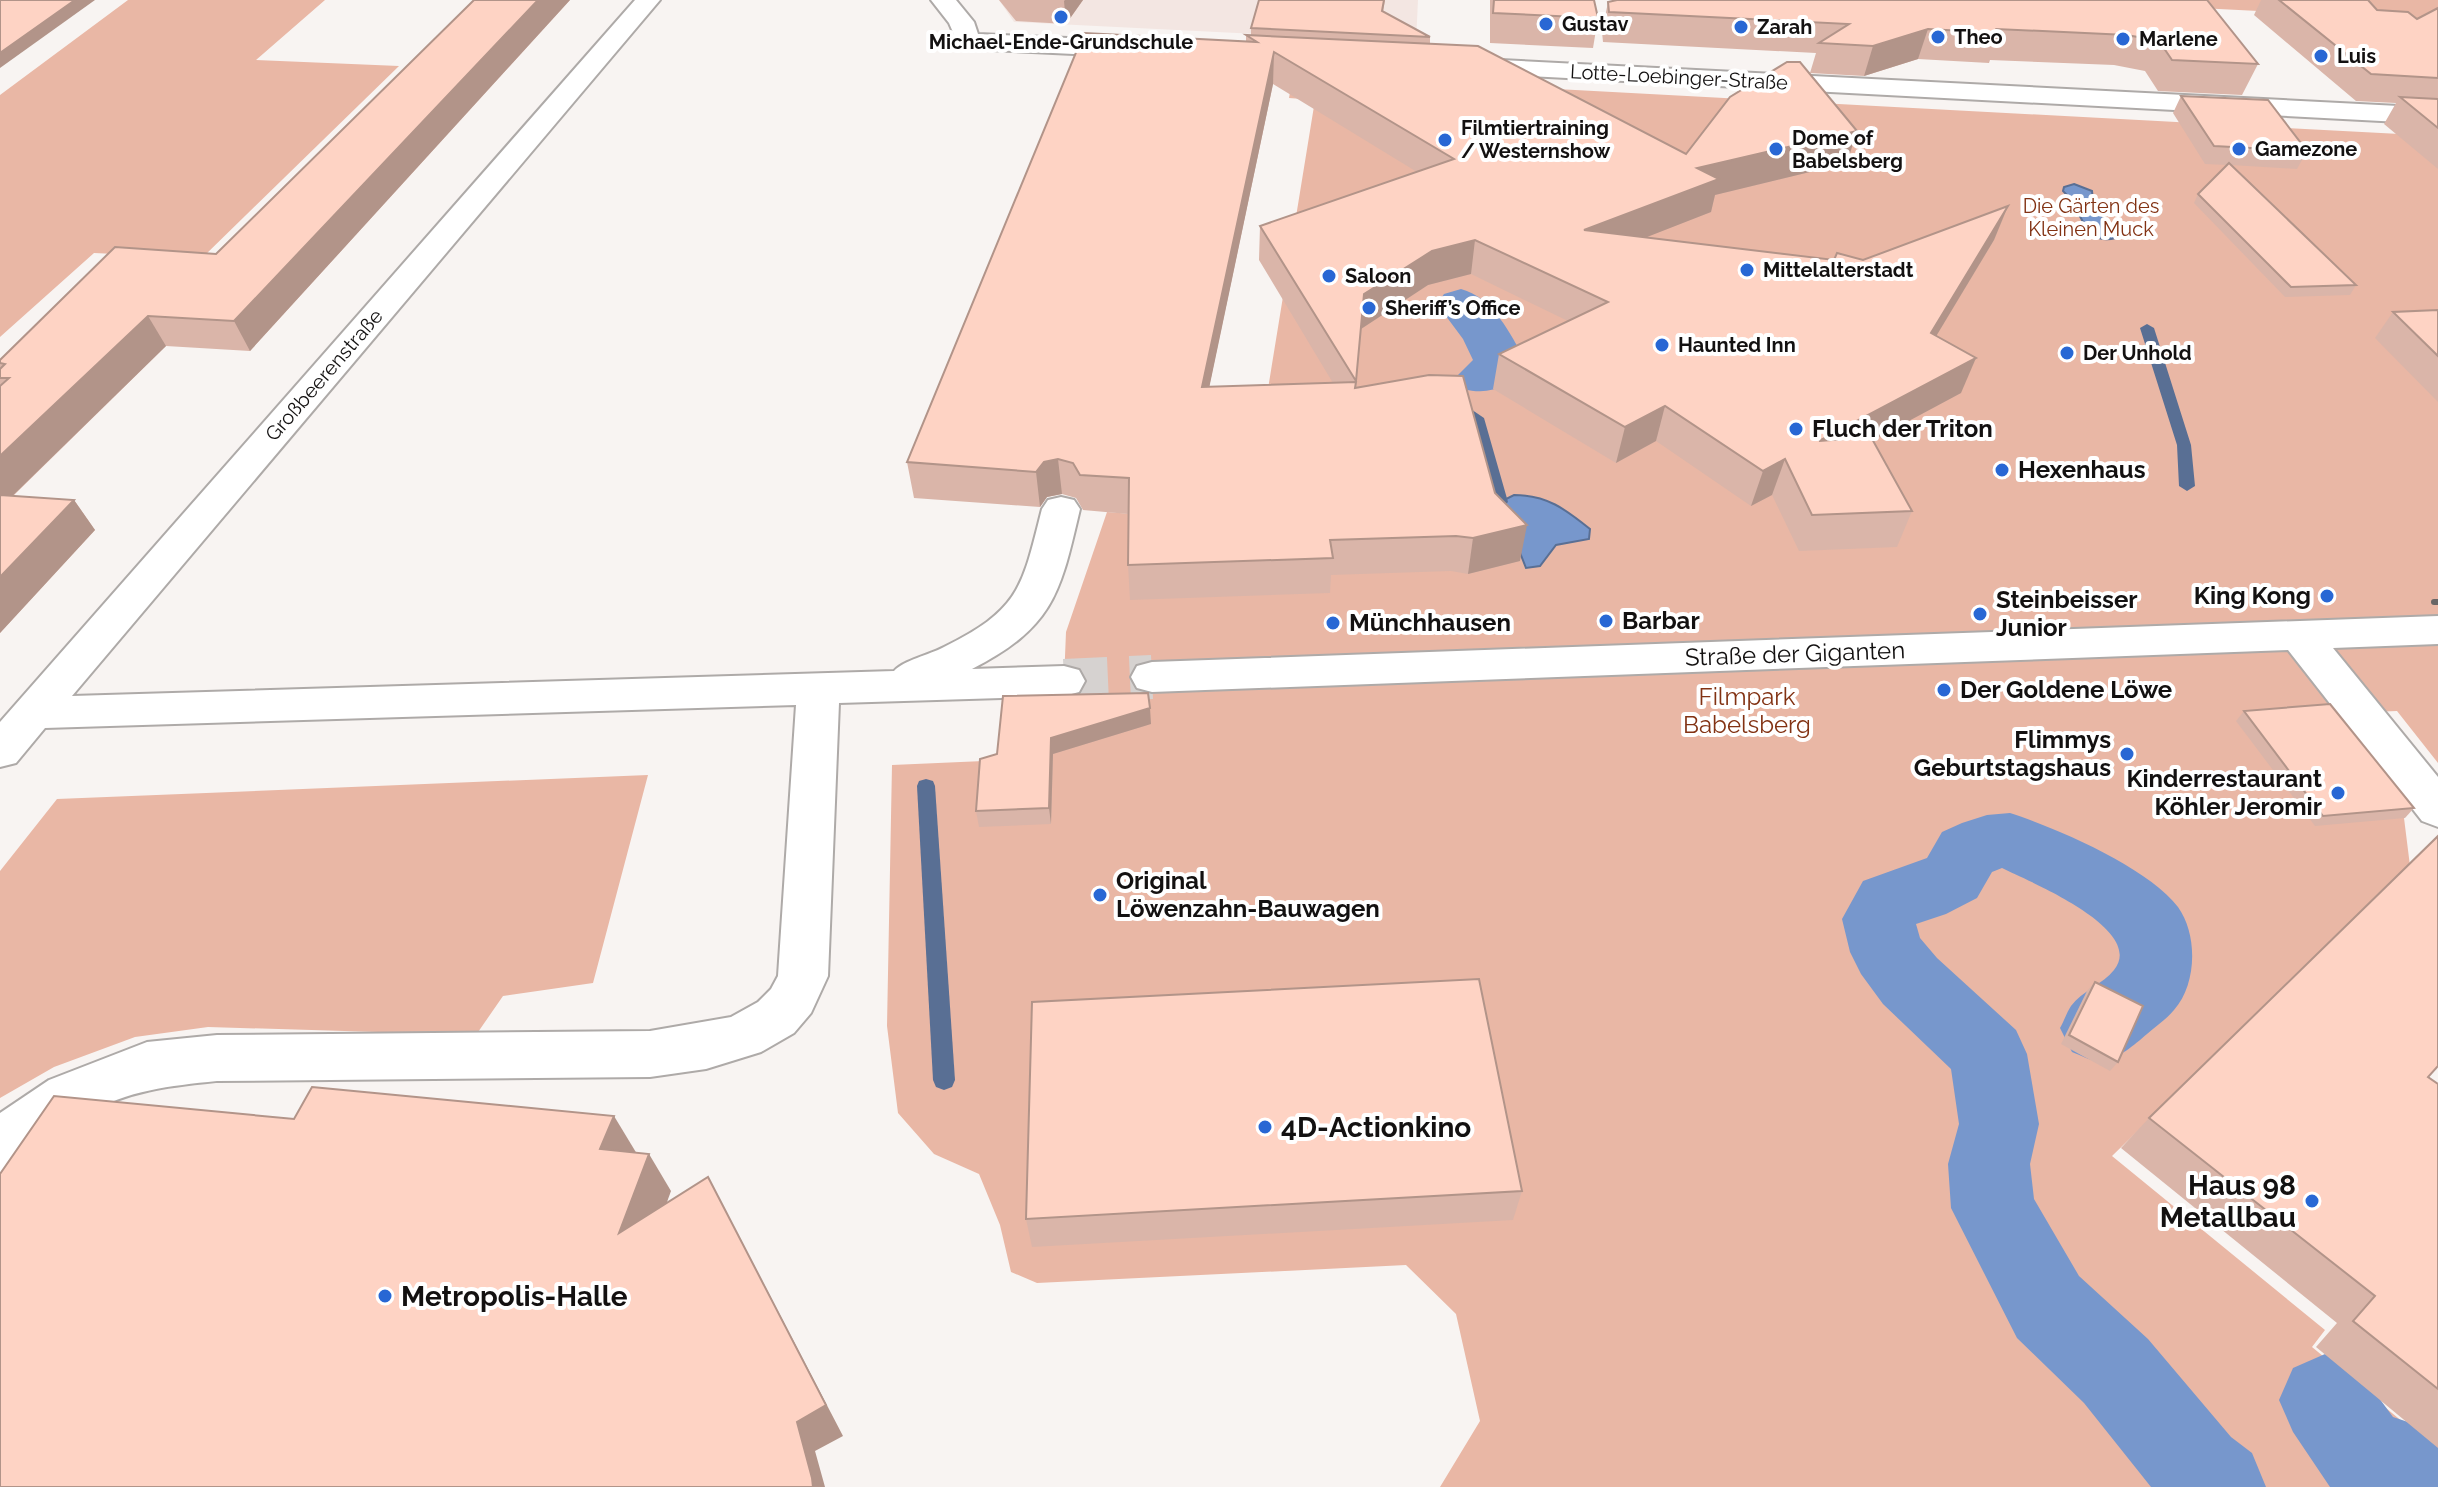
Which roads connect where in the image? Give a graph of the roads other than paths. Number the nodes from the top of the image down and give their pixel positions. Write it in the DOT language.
graph roads {
  1 [pos="648,0"];
  2 [pos="943,0"];
  3 [pos="1169,51"];
  4 [pos="1438,65"];
  5 [pos="2438,116"];
  6 [pos="1061,509"];
  7 [pos="2438,630"];
  8 [pos="2299,635"];
  9 [pos="1152,677"];
  10 [pos="1064,681"];
  11 [pos="886,686"];
  12 [pos="818,688"];
  13 [pos="33,713"];
  14 [pos="0,751"];
  15 [pos="2438,809"];
  16 [pos="0,1148"];
  1 -- 13 [label="street, Großbeerenstraße"];
  2 -- 3 [label="street"];
  4 -- 5 [label="street, Lotte-Loebinger-Straße"];
  6 -- 11 [label="street"];
  7 -- 8 [label="street, Straße der Giganten"];
  8 -- 9 [label="street, Straße der Giganten"];
  8 -- 15 [label="street"];
  10 -- 11 [label="street"];
  11 -- 12 [label="street"];
  12 -- 13 [label="street"];
  12 -- 16 [label="street"];
  13 -- 14 [label="street, Großbeerenstraße"];
}
